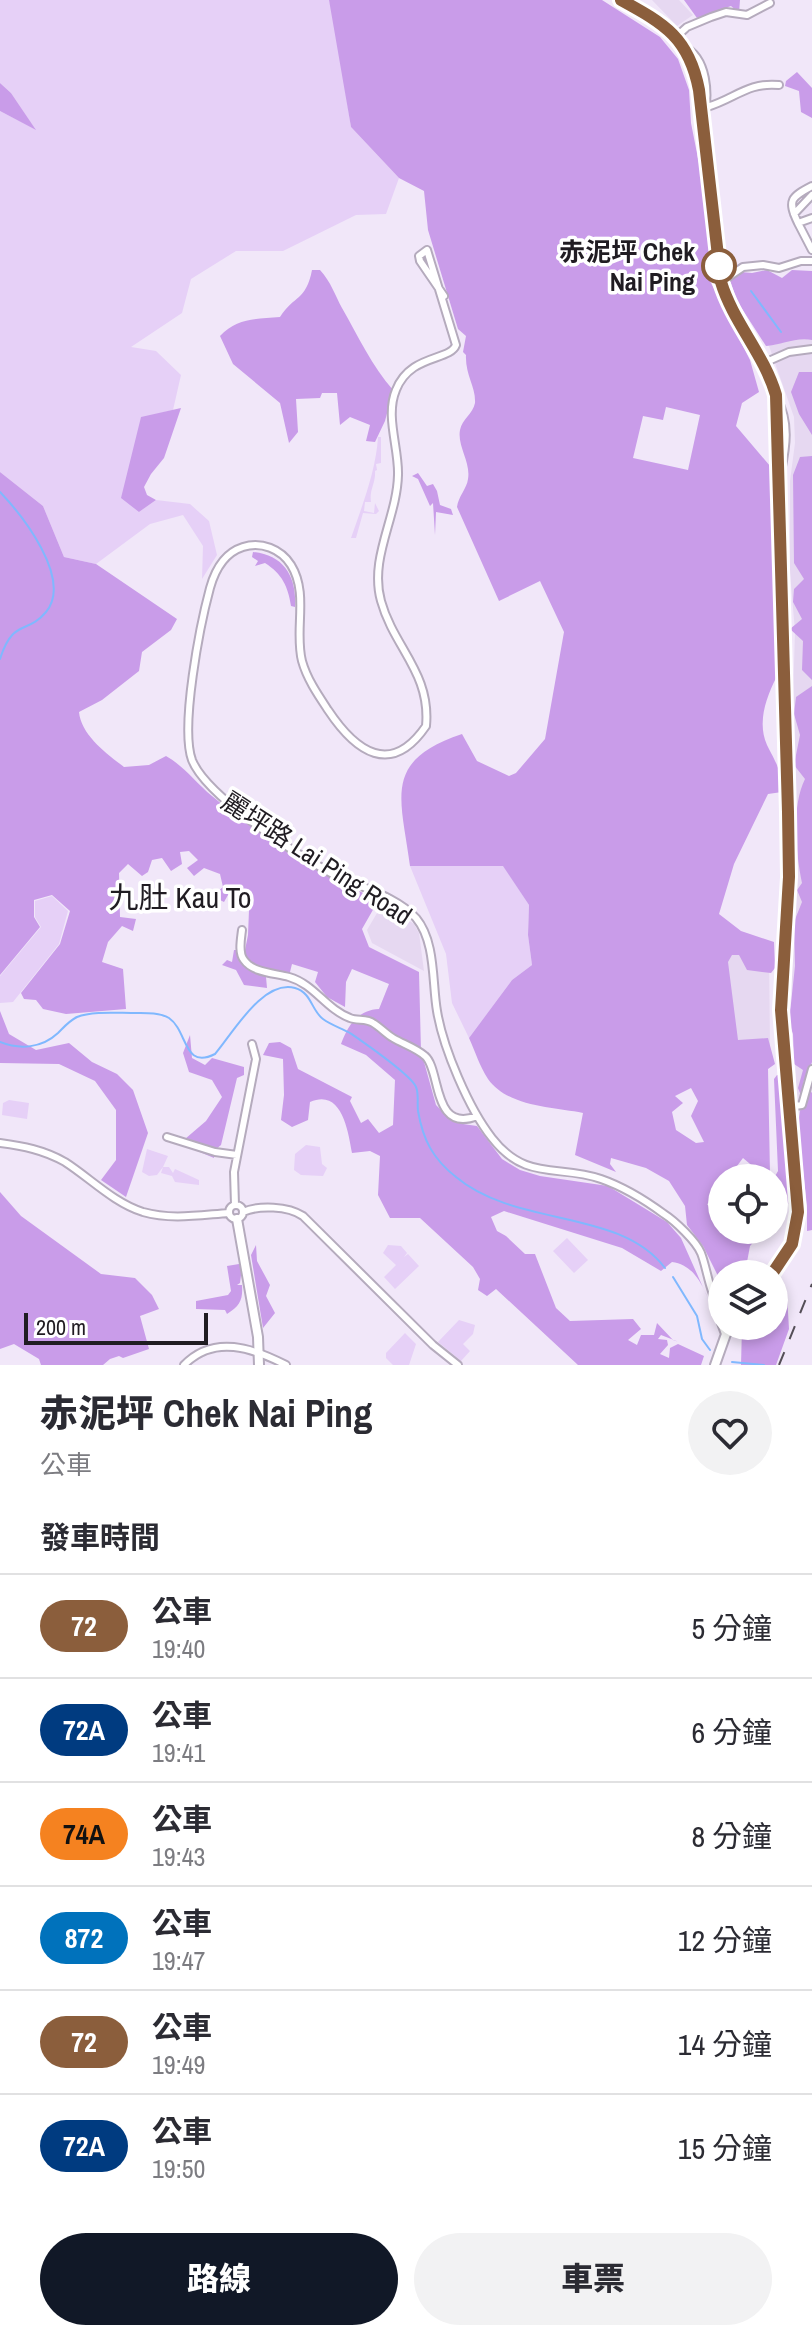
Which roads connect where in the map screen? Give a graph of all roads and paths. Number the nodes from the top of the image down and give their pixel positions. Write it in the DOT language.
graph roads {
  1 [pos="621,0"];
  2 [pos="770,3"];
  3 [pos="677,36"];
  4 [pos="683,46"];
  5 [pos="779,85"];
  6 [pos="707,107"];
  7 [pos="703,125"];
  8 [pos="812,186"];
  9 [pos="812,195"];
  10 [pos="794,214"];
  11 [pos="812,218"];
  12 [pos="798,223"];
  13 [pos="812,250"];
  14 [pos="812,261"];
  15 [pos="721,282"];
  16 [pos="444,296"];
  17 [pos="812,349"];
  18 [pos="764,363"];
  19 [pos="242,930"];
  20 [pos="252,1044"];
  21 [pos="812,1069"];
  22 [pos="787,1107"];
  23 [pos="477,1116"];
  24 [pos="167,1137"];
  25 [pos="0,1145"];
  26 [pos="237,1155"];
  27 [pos="235,1205"];
  28 [pos="229,1213"];
  29 [pos="240,1216"];
  30 [pos="783,1260"];
  31 [pos="708,1276"];
  32 [pos="724,1340"];
  33 [pos="259,1353"];
  34 [pos="184,1365"];
  35 [pos="259,1365"];
  36 [pos="286,1365"];
  37 [pos="458,1365"];
  38 [pos="715,1365"];
  1 -- 3 [label="main road"];
  2 -- 3 [label="street"];
  3 -- 4 [label="main road"];
  4 -- 6 [label="street"];
  4 -- 7 [label="main road"];
  5 -- 6 [label="street"];
  6 -- 7 [label="street"];
  7 -- 15 [label="main road"];
  8 -- 10 [label="street"];
  9 -- 10 [label="street"];
  10 -- 12 [label="street"];
  11 -- 12 [label="street"];
  12 -- 13 [label="street"];
  14 -- 15 [label="street"];
  15 -- 18 [label="main road"];
  16 -- 16 [label="street, 麗坪路 Lai Ping Road"];
  16 -- 23 [label="street, 麗坪路 Lai Ping Road"];
  17 -- 18 [label="street"];
  18 -- 22 [label="main road"];
  19 -- 23 [label="street"];
  20 -- 26 [label="street"];
  21 -- 22 [label="street"];
  22 -- 30 [label="main road"];
  23 -- 31 [label="street, 麗坪路 Lai Ping Road"];
  24 -- 26 [label="street"];
  25 -- 28 [label="street"];
  26 -- 27 [label="street"];
  27 -- 28 [label="street"];
  27 -- 29 [label="street"];
  28 -- 29 [label="street"];
  29 -- 33 [label="main road"];
  29 -- 37 [label="street"];
  32 -- 38 [label="main road"];
  33 -- 34 [label="street"];
  33 -- 35 [label="main road"];
  33 -- 36 [label="street"];
}
